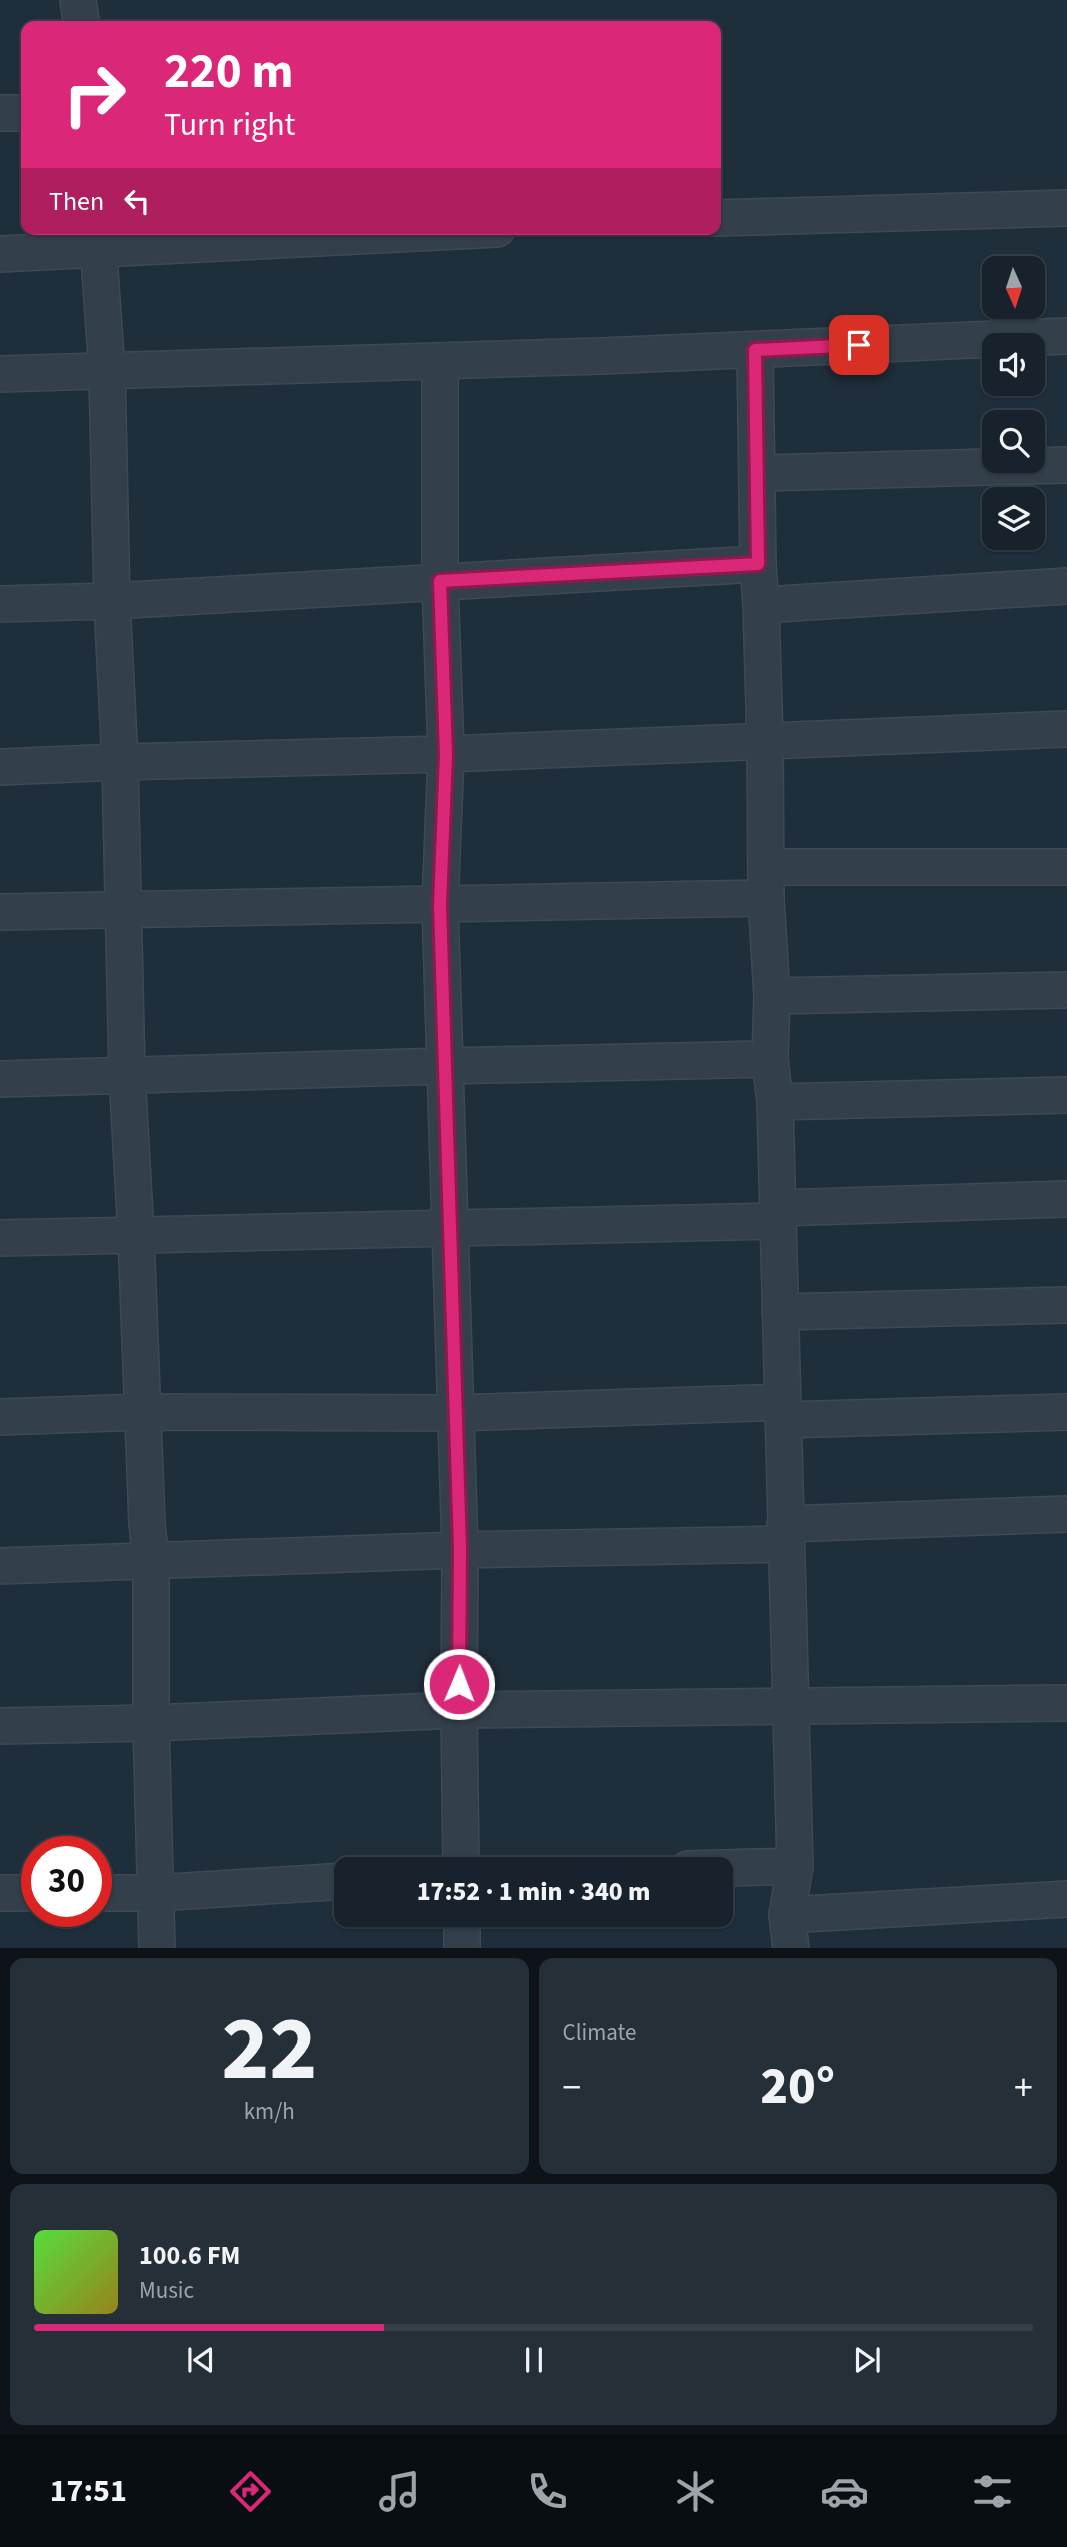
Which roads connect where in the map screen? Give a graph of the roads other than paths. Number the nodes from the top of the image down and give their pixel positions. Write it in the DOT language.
graph roads {
  1 [pos="78,0"];
  2 [pos="81,21"];
  3 [pos="0,113"];
  4 [pos="21,113"];
  5 [pos="1067,208"];
  6 [pos="721,218"];
  7 [pos="279,235"];
  8 [pos="97,240"];
  9 [pos="0,254"];
  10 [pos="1067,336"];
  11 [pos="755,350"];
  12 [pos="440,361"];
  13 [pos="107,371"];
  14 [pos="0,374"];
  15 [pos="1067,465"];
  16 [pos="758,473"];
  17 [pos="758,564"];
  18 [pos="440,581"];
  19 [pos="1067,586"];
  20 [pos="112,601"];
  21 [pos="0,604"];
  22 [pos="761,605"];
  23 [pos="1067,729"];
  24 [pos="765,740"];
  25 [pos="446,754"];
  26 [pos="120,762"];
  27 [pos="0,767"];
  28 [pos="1067,867"];
  29 [pos="766,882"];
  30 [pos="440,905"];
  31 [pos="124,911"];
  32 [pos="0,912"];
  33 [pos="1067,990"];
  34 [pos="772,996"];
  35 [pos="769,1059"];
  36 [pos="445,1066"];
  37 [pos="127,1074"];
  38 [pos="0,1079"];
  39 [pos="1067,1095"];
  40 [pos="775,1102"];
  41 [pos="1067,1199"];
  42 [pos="778,1214"];
  43 [pos="451,1228"];
  44 [pos="136,1235"];
  45 [pos="0,1238"];
  46 [pos="1067,1305"];
  47 [pos="780,1312"];
  48 [pos="783,1411"];
  49 [pos="143,1412"];
  50 [pos="1067,1412"];
  51 [pos="455,1413"];
  52 [pos="0,1417"];
  53 [pos="1067,1514"];
  54 [pos="785,1534"];
  55 [pos="460,1550"];
  56 [pos="151,1561"];
  57 [pos="0,1566"];
  58 [pos="1067,1703"];
  59 [pos="791,1708"];
  60 [pos="458,1710"];
  61 [pos="151,1723"];
  62 [pos="0,1726"];
  63 [pos="461,1857"];
  64 [pos="795,1866"];
  65 [pos="733,1868"];
  66 [pos="334,1882"];
  67 [pos="0,1893"];
  68 [pos="21,1893"];
  69 [pos="112,1893"];
  70 [pos="155,1893"];
  71 [pos="1067,1899"];
  72 [pos="462,1927"];
  73 [pos="789,1932"];
  74 [pos="157,1948"];
  75 [pos="463,1948"];
  1 -- 2 [label="street"];
  3 -- 4 [label="street"];
  5 -- 6 [label="street"];
  7 -- 8 [label="street"];
  8 -- 9 [label="street"];
  8 -- 13 [label="street"];
  10 -- 11 [label="street"];
  11 -- 12 [label="street"];
  11 -- 16 [label="street"];
  12 -- 13 [label="street"];
  12 -- 18 [label="street"];
  13 -- 14 [label="street"];
  13 -- 20 [label="street"];
  15 -- 16 [label="street"];
  16 -- 17 [label="street"];
  17 -- 18 [label="street"];
  17 -- 22 [label="street"];
  18 -- 20 [label="street"];
  18 -- 25 [label="street"];
  19 -- 22 [label="street"];
  20 -- 21 [label="street"];
  20 -- 26 [label="street"];
  22 -- 24 [label="street"];
  23 -- 24 [label="street"];
  24 -- 25 [label="street"];
  24 -- 29 [label="street"];
  25 -- 26 [label="street"];
  25 -- 30 [label="street"];
  26 -- 27 [label="street"];
  26 -- 31 [label="street"];
  28 -- 29 [label="street"];
  29 -- 30 [label="street"];
  29 -- 34 [label="street"];
  30 -- 31 [label="street"];
  30 -- 36 [label="street"];
  31 -- 32 [label="street"];
  31 -- 37 [label="street"];
  33 -- 34 [label="street"];
  34 -- 35 [label="street"];
  35 -- 36 [label="street"];
  35 -- 40 [label="street"];
  36 -- 37 [label="street"];
  36 -- 43 [label="street"];
  37 -- 38 [label="street"];
  37 -- 44 [label="street"];
  39 -- 40 [label="street"];
  40 -- 42 [label="street"];
  41 -- 42 [label="street"];
  42 -- 43 [label="street"];
  42 -- 47 [label="street"];
  43 -- 44 [label="street"];
  43 -- 51 [label="street"];
  44 -- 45 [label="street"];
  44 -- 49 [label="street"];
  46 -- 47 [label="street"];
  47 -- 48 [label="street"];
  48 -- 50 [label="street"];
  48 -- 51 [label="street"];
  48 -- 54 [label="street"];
  49 -- 51 [label="street"];
  49 -- 52 [label="street"];
  49 -- 56 [label="street"];
  51 -- 55 [label="street"];
  53 -- 54 [label="street"];
  54 -- 55 [label="street"];
  54 -- 59 [label="street"];
  55 -- 56 [label="street"];
  55 -- 60 [label="street"];
  56 -- 57 [label="street"];
  56 -- 61 [label="street"];
  58 -- 59 [label="street"];
  59 -- 60 [label="street"];
  59 -- 64 [label="street"];
  60 -- 61 [label="street"];
  60 -- 63 [label="street"];
  61 -- 62 [label="street"];
  61 -- 70 [label="street"];
  64 -- 65 [label="street"];
  64 -- 73 [label="street"];
  66 -- 70 [label="street"];
  67 -- 68 [label="street"];
  69 -- 70 [label="street"];
  70 -- 74 [label="street"];
  71 -- 73 [label="street"];
  72 -- 75 [label="street"];
}
